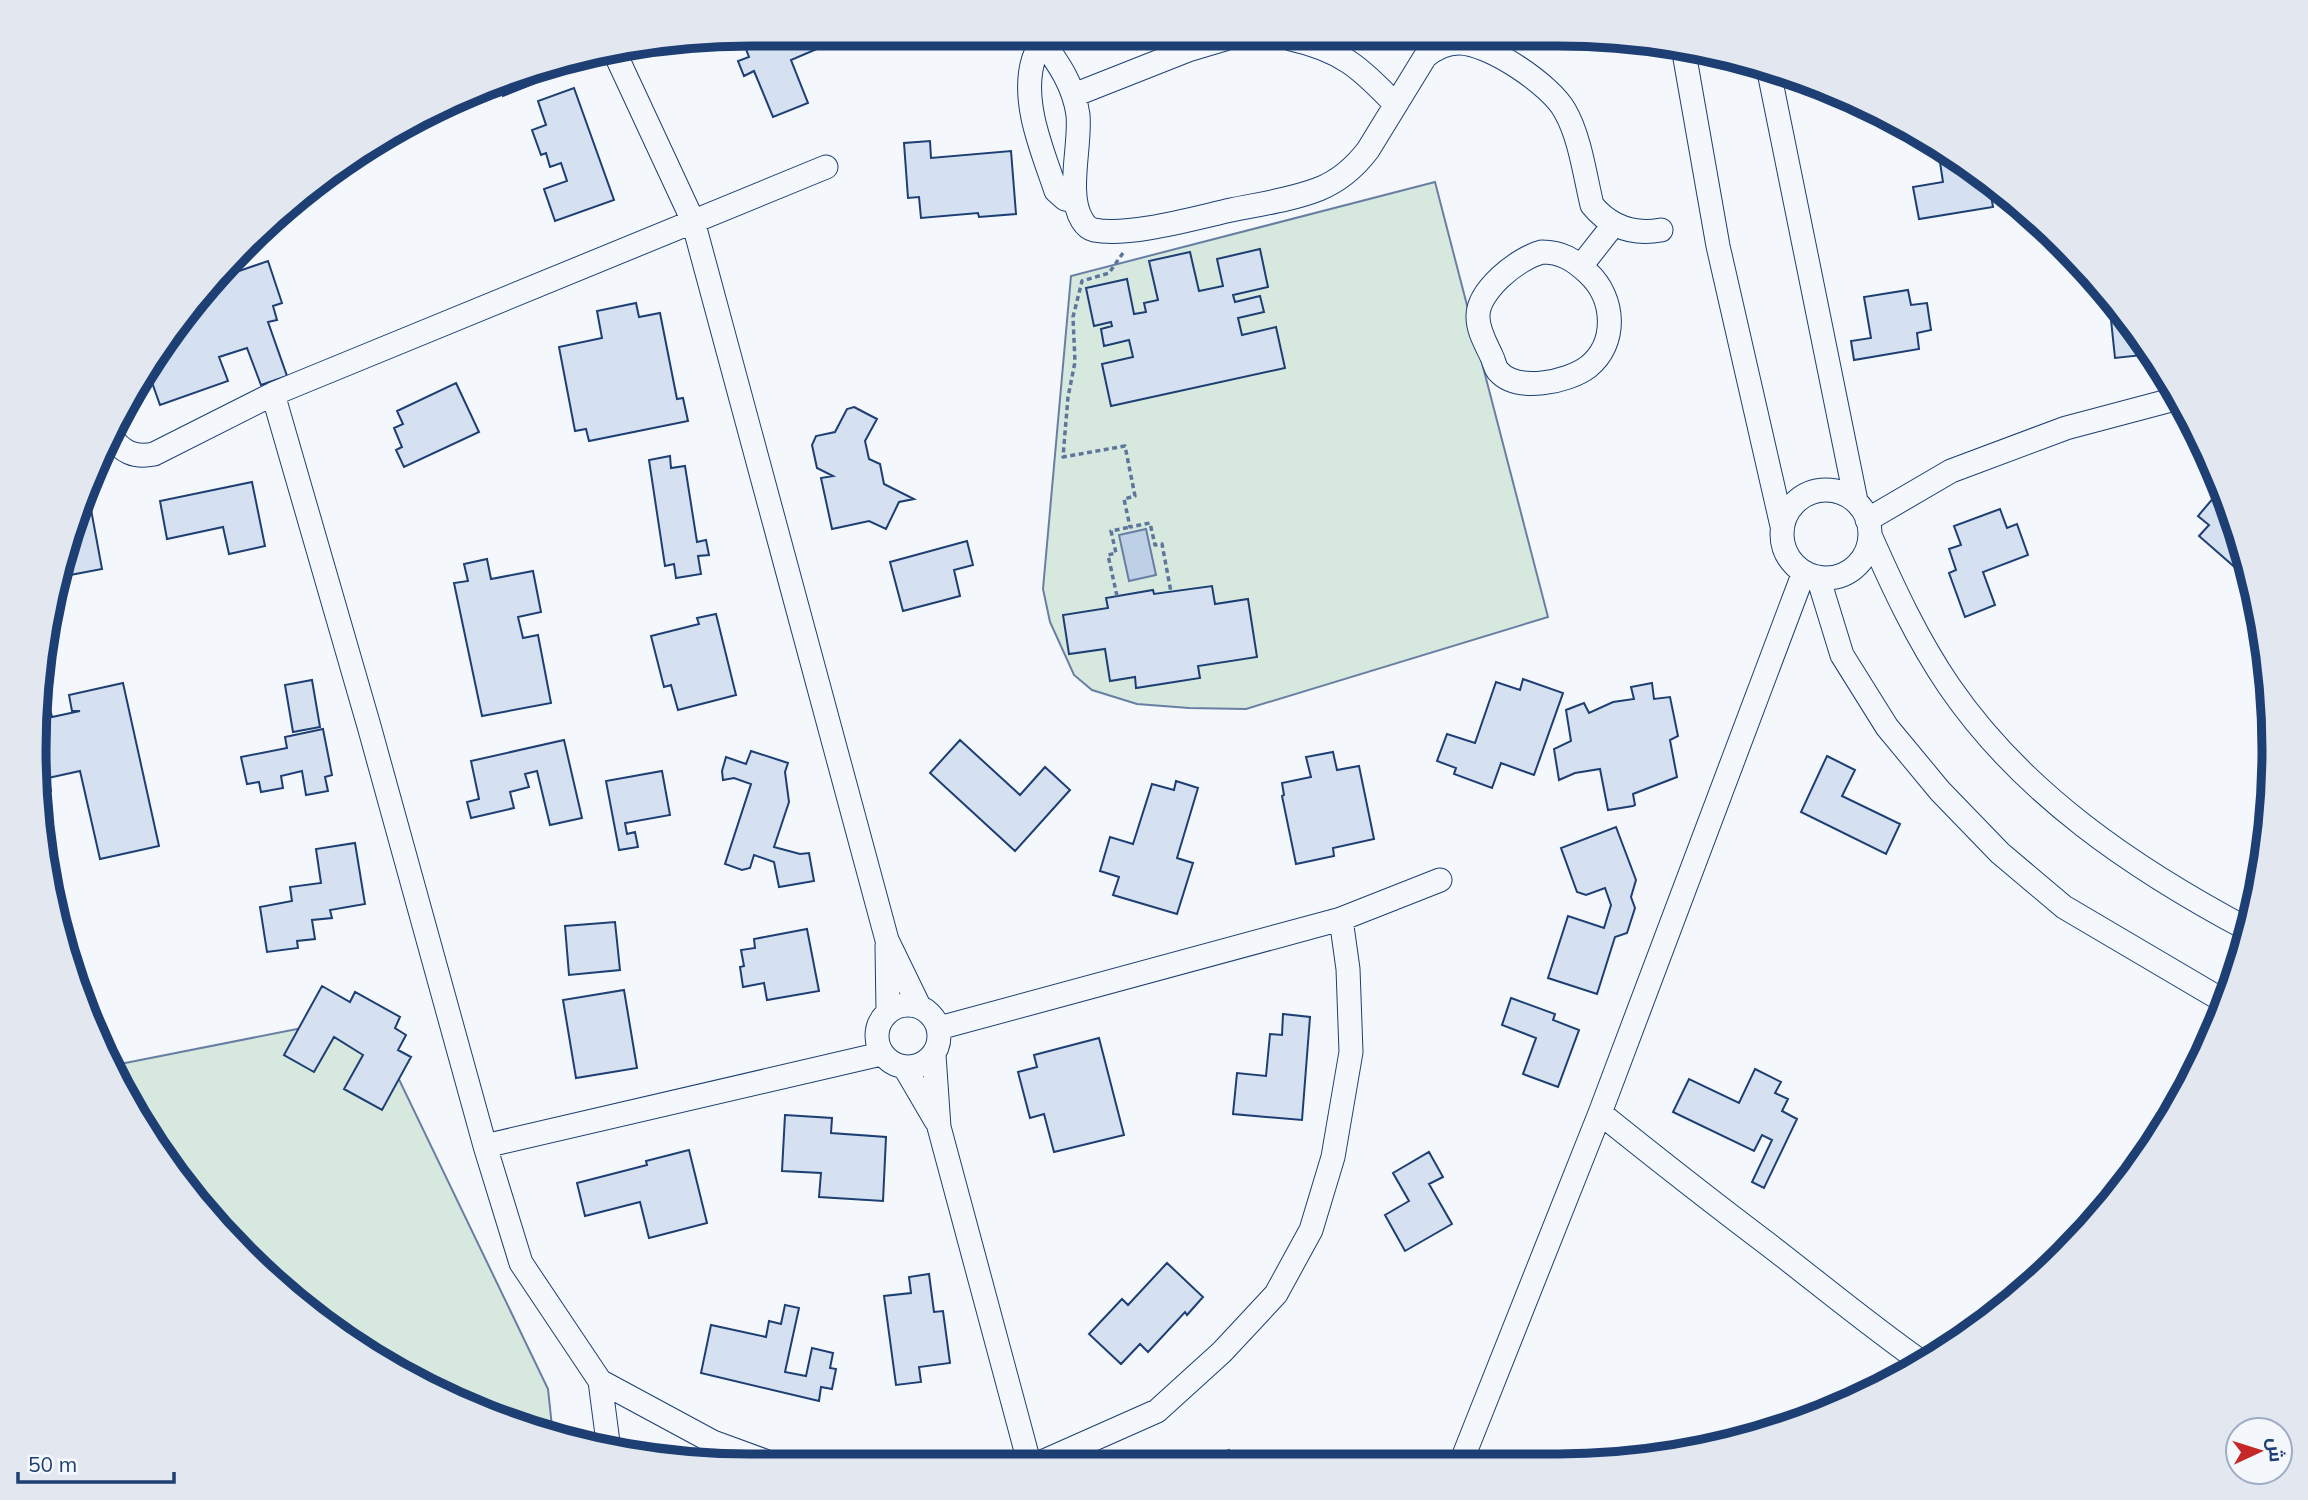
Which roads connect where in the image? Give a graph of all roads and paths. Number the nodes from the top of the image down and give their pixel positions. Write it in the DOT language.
graph roads {
  1 [pos="1046,46"];
  2 [pos="1051,46"];
  3 [pos="1200,46"];
  4 [pos="1314,46"];
  5 [pos="1425,46"];
  6 [pos="1474,46"];
  7 [pos="1685,57"];
  8 [pos="617,58"];
  9 [pos="1771,79"];
  10 [pos="1074,96"];
  11 [pos="1395,104"];
  12 [pos="826,167"];
  13 [pos="1075,201"];
  14 [pos="693,221"];
  15 [pos="1614,224"];
  16 [pos="1123,230"];
  17 [pos="1661,230"];
  18 [pos="1581,266"];
  19 [pos="273,394"];
  20 [pos="2169,401"];
  21 [pos="116,443"];
  22 [pos="1864,519"];
  23 [pos="1782,526"];
  24 [pos="1130,527"];
  25 [pos="1811,575"];
  26 [pos="1171,592"];
  27 [pos="1117,596"];
  28 [pos="1440,880"];
  29 [pos="1341,919"];
  30 [pos="2240,925"];
  31 [pos="887,940"];
  32 [pos="2217,997"];
  33 [pos="919,1006"];
  34 [pos="888,1011"];
  35 [pos="939,1028"];
  36 [pos="881,1054"];
  37 [pos="934,1055"];
  38 [pos="905,1068"];
  39 [pos="1600,1113"];
  40 [pos="939,1127"];
  41 [pos="485,1146"];
  42 [pos="1915,1357"];
  43 [pos="600,1381"];
  44 [pos="608,1440"];
  45 [pos="746,1454"];
  46 [pos="1027,1454"];
  47 [pos="1060,1454"];
  48 [pos="1464,1454"];
  1 -- 13 [label="street"];
  2 -- 10 [label="street"];
  3 -- 10 [label="street"];
  4 -- 11 [label="street"];
  5 -- 11 [label="street"];
  6 -- 15 [label="street"];
  7 -- 23 [label="street"];
  8 -- 14 [label="street"];
  9 -- 22 [label="street"];
  10 -- 13 [label="street"];
  11 -- 16 [label="street"];
  12 -- 14 [label="street"];
  13 -- 16 [label="street"];
  14 -- 19 [label="street"];
  14 -- 31 [label="street"];
  15 -- 17 [label="street"];
  15 -- 18 [label="street"];
  16 -- 24 [label="path"];
  18 -- 18 [label="street"];
  19 -- 21 [label="street"];
  19 -- 41 [label="street"];
  20 -- 22 [label="street"];
  22 -- 23 [label="street"];
  22 -- 25 [label="street"];
  22 -- 30 [label="street"];
  23 -- 25 [label="street"];
  24 -- 26 [label="path"];
  24 -- 27 [label="path"];
  25 -- 32 [label="street"];
  25 -- 39 [label="street"];
  28 -- 29 [label="street"];
  29 -- 35 [label="street"];
  29 -- 47 [label="street"];
  31 -- 33 [label="street"];
  31 -- 34 [label="street"];
  33 -- 34 [label="street"];
  33 -- 35 [label="street"];
  34 -- 36 [label="street"];
  35 -- 37 [label="street"];
  36 -- 38 [label="street"];
  36 -- 41 [label="street"];
  37 -- 38 [label="street"];
  37 -- 40 [label="street"];
  38 -- 40 [label="street"];
  39 -- 42 [label="street"];
  39 -- 48 [label="street"];
  40 -- 46 [label="street"];
  41 -- 43 [label="street"];
  43 -- 44 [label="street"];
  43 -- 45 [label="street"];
}
